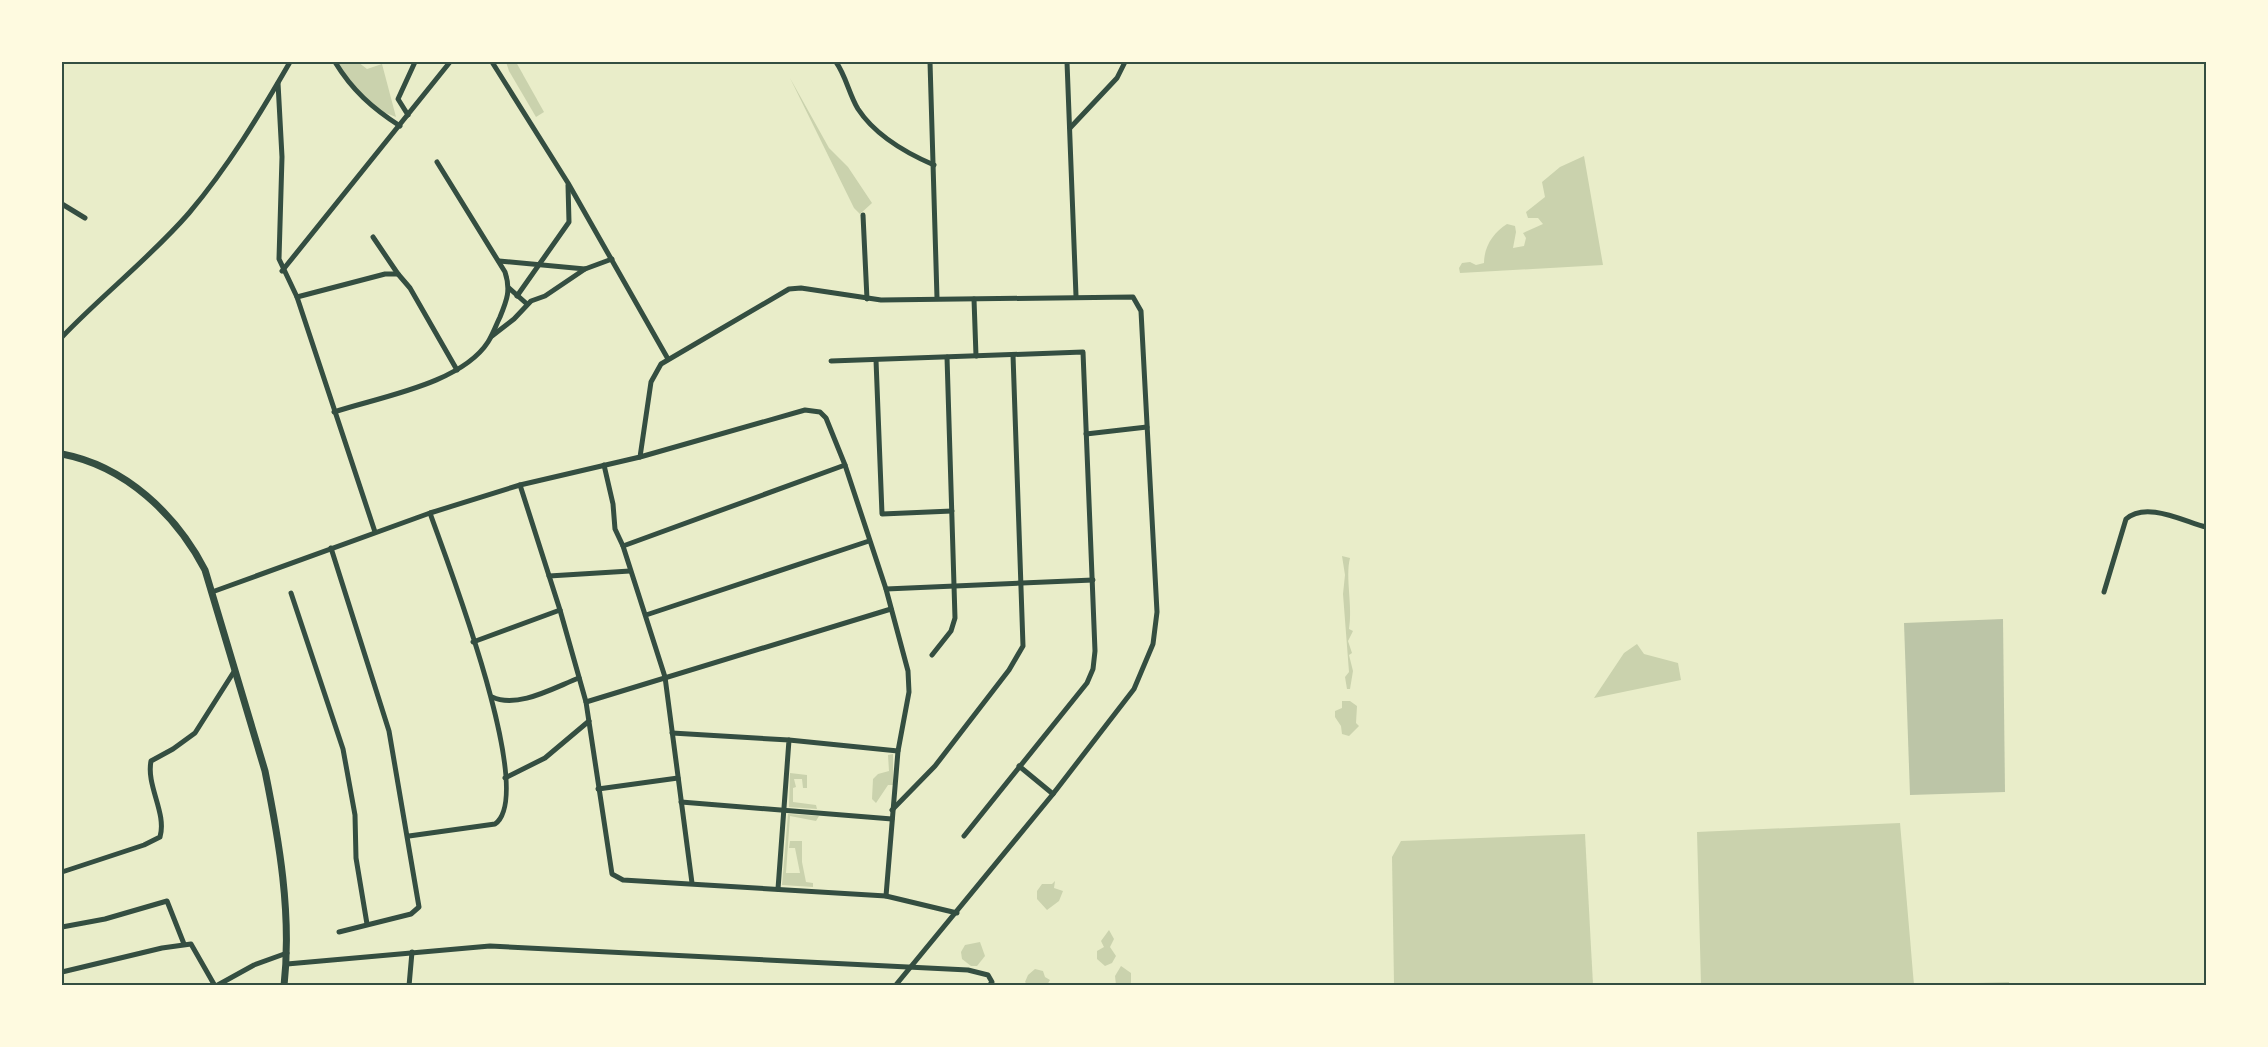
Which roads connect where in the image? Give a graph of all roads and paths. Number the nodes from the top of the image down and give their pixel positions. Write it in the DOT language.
graph roads {
  1 [pos="290,62"];
  2 [pos="335,62"];
  3 [pos="415,62"];
  4 [pos="450,62"];
  5 [pos="492,62"];
  6 [pos="836,62"];
  7 [pos="930,62"];
  8 [pos="1067,62"];
  9 [pos="1125,62"];
  10 [pos="278,83"];
  11 [pos="408,115"];
  12 [pos="400,126"];
  13 [pos="1070,128"];
  14 [pos="437,162"];
  15 [pos="934,165"];
  16 [pos="568,183"];
  17 [pos="62,204"];
  18 [pos="863,215"];
  19 [pos="85,218"];
  20 [pos="374,237"];
  21 [pos="612,260"];
  22 [pos="499,261"];
  23 [pos="537,266"];
  24 [pos="585,269"];
  25 [pos="282,271"];
  26 [pos="398,274"];
  27 [pos="509,288"];
  28 [pos="517,296"];
  29 [pos="1076,296"];
  30 [pos="297,297"];
  31 [pos="938,298"];
  32 [pos="867,299"];
  33 [pos="974,299"];
  34 [pos="527,304"];
  35 [pos="62,337"];
  36 [pos="491,337"];
  37 [pos="1013,354"];
  38 [pos="976,356"];
  39 [pos="947,357"];
  40 [pos="668,359"];
  41 [pos="876,360"];
  42 [pos="831,361"];
  43 [pos="457,370"];
  44 [pos="334,412"];
  45 [pos="1147,427"];
  46 [pos="1086,434"];
  47 [pos="62,454"];
  48 [pos="640,457"];
  49 [pos="604,465"];
  50 [pos="845,465"];
  51 [pos="520,485"];
  52 [pos="952,511"];
  53 [pos="430,513"];
  54 [pos="2206,527"];
  55 [pos="375,532"];
  56 [pos="869,541"];
  57 [pos="623,546"];
  58 [pos="332,548"];
  59 [pos="630,571"];
  60 [pos="549,576"];
  61 [pos="1093,580"];
  62 [pos="1022,584"];
  63 [pos="954,587"];
  64 [pos="886,589"];
  65 [pos="212,591"];
  66 [pos="2104,592"];
  67 [pos="291,593"];
  68 [pos="891,609"];
  69 [pos="560,610"];
  70 [pos="646,615"];
  71 [pos="473,642"];
  72 [pos="932,654"];
  73 [pos="236,670"];
  74 [pos="665,677"];
  75 [pos="579,678"];
  76 [pos="492,697"];
  77 [pos="586,702"];
  78 [pos="589,721"];
  79 [pos="672,733"];
  80 [pos="789,740"];
  81 [pos="898,751"];
  82 [pos="1019,766"];
  83 [pos="506,778"];
  84 [pos="678,778"];
  85 [pos="598,789"];
  86 [pos="1053,794"];
  87 [pos="681,802"];
  88 [pos="784,810"];
  89 [pos="892,810"];
  90 [pos="892,819"];
  91 [pos="409,836"];
  92 [pos="964,836"];
  93 [pos="62,872"];
  94 [pos="692,883"];
  95 [pos="778,889"];
  96 [pos="886,896"];
  97 [pos="957,913"];
  98 [pos="367,924"];
  99 [pos="62,927"];
  100 [pos="339,932"];
  101 [pos="184,944"];
  102 [pos="412,952"];
  103 [pos="287,953"];
  104 [pos="286,964"];
  105 [pos="911,968"];
  106 [pos="62,972"];
  107 [pos="216,986"];
  108 [pos="284,986"];
  109 [pos="410,986"];
  110 [pos="895,986"];
  111 [pos="989,986"];
  1 -- 10 [label="street"];
  2 -- 12 [label="street"];
  3 -- 11 [label="street"];
  4 -- 11 [label="street"];
  5 -- 16 [label="street"];
  6 -- 15 [label="street"];
  7 -- 15 [label="street"];
  8 -- 13 [label="street"];
  9 -- 13 [label="street"];
  10 -- 25 [label="street"];
  10 -- 35 [label="street"];
  11 -- 12 [label="street"];
  12 -- 25 [label="street"];
  13 -- 29 [label="street"];
  14 -- 22 [label="street"];
  15 -- 31 [label="street"];
  16 -- 21 [label="street"];
  16 -- 23 [label="street"];
  17 -- 19 [label="street"];
  18 -- 32 [label="street"];
  20 -- 26 [label="street"];
  21 -- 24 [label="street"];
  21 -- 40 [label="street"];
  22 -- 23 [label="street"];
  22 -- 27 [label="street"];
  23 -- 24 [label="street"];
  23 -- 28 [label="street"];
  24 -- 34 [label="street"];
  25 -- 30 [label="street"];
  26 -- 30 [label="street"];
  26 -- 43 [label="street"];
  27 -- 28 [label="street"];
  27 -- 36 [label="street"];
  28 -- 34 [label="street"];
  29 -- 33 [label="street"];
  29 -- 45 [label="street"];
  30 -- 44 [label="street"];
  31 -- 32 [label="street"];
  31 -- 33 [label="street"];
  32 -- 40 [label="street"];
  33 -- 38 [label="street"];
  34 -- 36 [label="street"];
  36 -- 43 [label="street"];
  37 -- 38 [label="street"];
  37 -- 46 [label="street"];
  37 -- 62 [label="street"];
  38 -- 39 [label="street"];
  39 -- 41 [label="street"];
  39 -- 52 [label="street"];
  40 -- 48 [label="street"];
  41 -- 42 [label="street"];
  41 -- 52 [label="street"];
  43 -- 44 [label="street"];
  44 -- 55 [label="street"];
  45 -- 46 [label="street"];
  45 -- 86 [label="street"];
  46 -- 61 [label="street"];
  47 -- 65 [label="main road"];
  48 -- 49 [label="street"];
  48 -- 50 [label="street"];
  49 -- 51 [label="street"];
  49 -- 57 [label="street"];
  50 -- 56 [label="street"];
  50 -- 57 [label="street"];
  51 -- 53 [label="street"];
  51 -- 60 [label="street"];
  52 -- 63 [label="street"];
  53 -- 55 [label="street"];
  53 -- 71 [label="street"];
  54 -- 66 [label="street"];
  55 -- 58 [label="street"];
  56 -- 64 [label="street"];
  56 -- 70 [label="street"];
  57 -- 59 [label="street"];
  58 -- 65 [label="street"];
  58 -- 91 [label="street"];
  59 -- 60 [label="street"];
  59 -- 70 [label="street"];
  60 -- 69 [label="street"];
  61 -- 62 [label="street"];
  61 -- 82 [label="street"];
  62 -- 63 [label="street"];
  62 -- 89 [label="street"];
  63 -- 64 [label="street"];
  63 -- 72 [label="street"];
  64 -- 68 [label="street"];
  65 -- 73 [label="main road"];
  67 -- 98 [label="street"];
  68 -- 74 [label="street"];
  68 -- 81 [label="street"];
  69 -- 71 [label="street"];
  69 -- 75 [label="street"];
  70 -- 74 [label="street"];
  71 -- 76 [label="street"];
  73 -- 93 [label="street"];
  73 -- 103 [label="main road"];
  74 -- 77 [label="street"];
  74 -- 79 [label="street"];
  75 -- 76 [label="street"];
  75 -- 77 [label="street"];
  76 -- 83 [label="street"];
  77 -- 78 [label="street"];
  78 -- 83 [label="street"];
  78 -- 85 [label="street"];
  79 -- 80 [label="street"];
  79 -- 84 [label="street"];
  80 -- 81 [label="street"];
  80 -- 88 [label="street"];
  81 -- 89 [label="street"];
  82 -- 86 [label="street"];
  82 -- 92 [label="street"];
  83 -- 91 [label="street"];
  84 -- 85 [label="street"];
  84 -- 87 [label="street"];
  85 -- 94 [label="street"];
  86 -- 97 [label="street"];
  87 -- 88 [label="street"];
  87 -- 94 [label="street"];
  88 -- 90 [label="street"];
  88 -- 95 [label="street"];
  89 -- 90 [label="street"];
  90 -- 96 [label="street"];
  91 -- 98 [label="street"];
  94 -- 95 [label="street"];
  95 -- 96 [label="street"];
  96 -- 97 [label="street"];
  97 -- 105 [label="street"];
  98 -- 100 [label="street"];
  99 -- 101 [label="street"];
  101 -- 106 [label="street"];
  101 -- 107 [label="street"];
  102 -- 104 [label="street"];
  102 -- 105 [label="street"];
  102 -- 109 [label="street"];
  103 -- 104 [label="main road"];
  103 -- 107 [label="street"];
  104 -- 108 [label="main road"];
  105 -- 110 [label="street"];
  105 -- 111 [label="street"];
}
